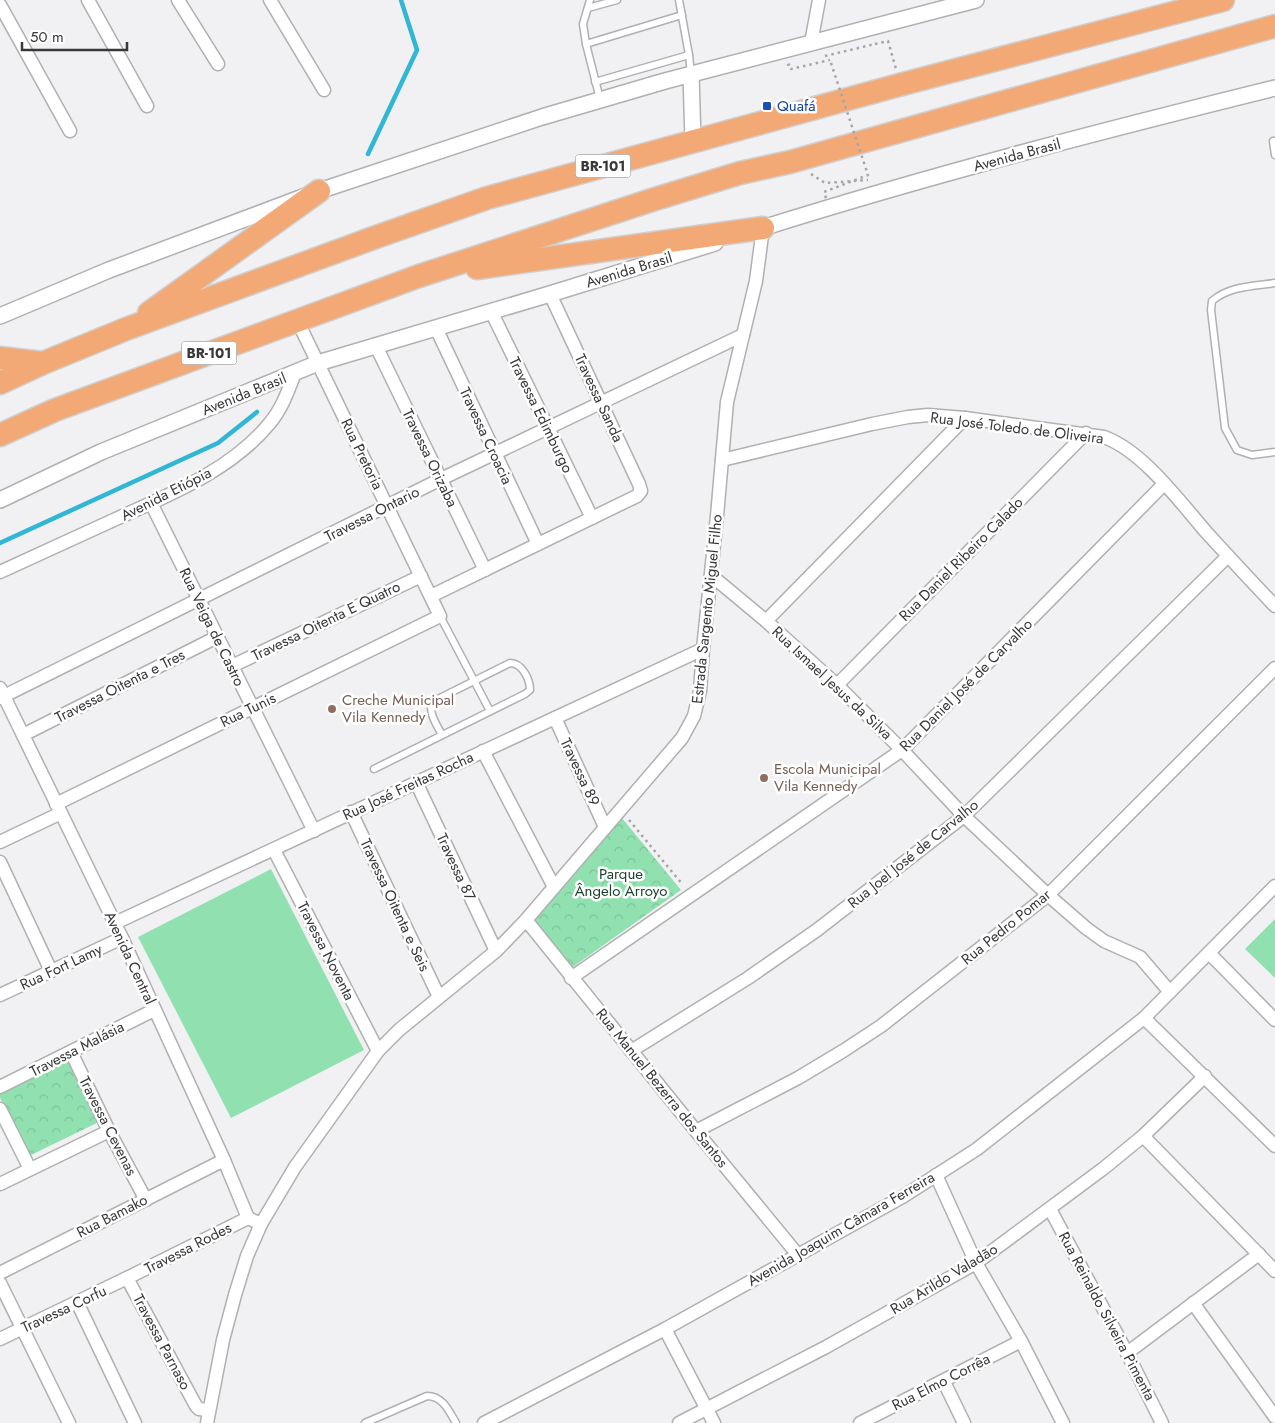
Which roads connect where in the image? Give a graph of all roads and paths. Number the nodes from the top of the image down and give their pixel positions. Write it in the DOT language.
graph roads {
  1 [pos="88,0"];
  2 [pos="178,0"];
  3 [pos="270,0"];
  4 [pos="590,0"];
  5 [pos="617,0"];
  6 [pos="679,0"];
  7 [pos="819,0"];
  8 [pos="976,0"];
  9 [pos="1223,0"];
  10 [pos="0,5"];
  11 [pos="588,8"];
  12 [pos="682,15"];
  13 [pos="1275,26"];
  14 [pos="872,28"];
  15 [pos="811,43"];
  16 [pos="586,44"];
  17 [pos="874,44"];
  18 [pos="689,55"];
  19 [pos="817,58"];
  20 [pos="798,62"];
  21 [pos="218,64"];
  22 [pos="691,74"];
  23 [pos="595,82"];
  24 [pos="900,85"];
  25 [pos="1275,88"];
  26 [pos="324,90"];
  27 [pos="600,99"];
  28 [pos="147,106"];
  29 [pos="70,130"];
  30 [pos="1275,141"];
  31 [pos="693,142"];
  32 [pos="1275,155"];
  33 [pos="790,162"];
  34 [pos="869,180"];
  35 [pos="319,191"];
  36 [pos="826,198"];
  37 [pos="763,228"];
  38 [pos="419,276"];
  39 [pos="1275,283"];
  40 [pos="550,294"];
  41 [pos="491,311"];
  42 [pos="0,316"];
  43 [pos="297,320"];
  44 [pos="436,328"];
  45 [pos="126,329"];
  46 [pos="743,335"];
  47 [pos="376,346"];
  48 [pos="0,358"];
  49 [pos="43,363"];
  50 [pos="318,364"];
  51 [pos="294,373"];
  52 [pos="0,383"];
  53 [pos="601,403"];
  54 [pos="965,418"];
  55 [pos="549,428"];
  56 [pos="1086,433"];
  57 [pos="0,435"];
  58 [pos="1275,452"];
  59 [pos="495,454"];
  60 [pos="722,460"];
  61 [pos="441,479"];
  62 [pos="1164,484"];
  63 [pos="0,500"];
  64 [pos="151,503"];
  65 [pos="387,507"];
  66 [pos="592,518"];
  67 [pos="538,544"];
  68 [pos="1228,556"];
  69 [pos="485,570"];
  70 [pos="0,572"];
  71 [pos="421,576"];
  72 [pos="712,576"];
  73 [pos="431,596"];
  74 [pos="199,600"];
  75 [pos="1275,606"];
  76 [pos="440,616"];
  77 [pos="766,621"];
  78 [pos="217,638"];
  79 [pos="702,649"];
  80 [pos="232,666"];
  81 [pos="1275,668"];
  82 [pos="475,680"];
  83 [pos="837,685"];
  84 [pos="1,694"];
  85 [pos="252,708"];
  86 [pos="490,711"];
  87 [pos="555,718"];
  88 [pos="23,735"];
  89 [pos="442,735"];
  90 [pos="902,750"];
  91 [pos="483,751"];
  92 [pos="374,769"];
  93 [pos="416,782"];
  94 [pos="59,809"];
  95 [pos="620,810"];
  96 [pos="351,812"];
  97 [pos="964,816"];
  98 [pos="605,827"];
  99 [pos="314,831"];
  100 [pos="0,842"];
  101 [pos="274,850"];
  102 [pos="0,862"];
  103 [pos="1275,886"];
  104 [pos="554,887"];
  105 [pos="1048,895"];
  106 [pos="692,896"];
  107 [pos="526,920"];
  108 [pos="115,923"];
  109 [pos="122,938"];
  110 [pos="496,951"];
  111 [pos="1209,953"];
  112 [pos="51,971"];
  113 [pos="571,978"];
  114 [pos="1170,992"];
  115 [pos="0,995"];
  116 [pos="439,997"];
  117 [pos="154,1010"];
  118 [pos="1144,1018"];
  119 [pos="1275,1020"];
  120 [pos="378,1051"];
  121 [pos="632,1051"];
  122 [pos="71,1052"];
  123 [pos="1205,1076"];
  124 [pos="0,1087"];
  125 [pos="0,1109"];
  126 [pos="110,1131"];
  127 [pos="696,1132"];
  128 [pos="1143,1136"];
  129 [pos="1275,1146"];
  130 [pos="224,1160"];
  131 [pos="30,1169"];
  132 [pos="936,1175"];
  133 [pos="0,1184"];
  134 [pos="146,1200"];
  135 [pos="1050,1209"];
  136 [pos="248,1218"];
  137 [pos="261,1224"];
  138 [pos="798,1254"];
  139 [pos="1259,1254"];
  140 [pos="976,1263"];
  141 [pos="1275,1271"];
  142 [pos="0,1273"];
  143 [pos="127,1278"];
  144 [pos="0,1283"];
  145 [pos="77,1302"];
  146 [pos="1193,1303"];
  147 [pos="22,1328"];
  148 [pos="665,1329"];
  149 [pos="0,1339"];
  150 [pos="1021,1341"];
  151 [pos="1127,1352"];
  152 [pos="944,1382"];
  153 [pos="706,1408"];
  154 [pos="204,1413"];
  155 [pos="1275,1417"];
  156 [pos="69,1423"];
  157 [pos="135,1423"];
  158 [pos="365,1423"];
  159 [pos="456,1423"];
  160 [pos="484,1423"];
  161 [pos="679,1423"];
  162 [pos="714,1423"];
  163 [pos="860,1423"];
  164 [pos="964,1423"];
  165 [pos="1064,1423"];
  166 [pos="1162,1423"];
  1 -- 28 [label="street"];
  2 -- 21 [label="street"];
  3 -- 26 [label="street"];
  4 -- 11 [label="lane"];
  5 -- 11 [label="lane"];
  6 -- 12 [label="lane"];
  7 -- 15 [label="street"];
  8 -- 14 [label="street"];
  9 -- 24 [label="highway, BR-101"];
  10 -- 29 [label="street"];
  11 -- 16 [label="lane"];
  12 -- 16 [label="lane"];
  12 -- 18 [label="lane"];
  13 -- 33 [label="highway, BR-101"];
  14 -- 15 [label="street"];
  14 -- 17 [label="path"];
  15 -- 22 [label="street"];
  16 -- 23 [label="lane"];
  17 -- 19 [label="path"];
  17 -- 24 [label="path"];
  18 -- 22 [label="lane"];
  18 -- 23 [label="lane"];
  20 -- 36 [label="path, bridge"];
  22 -- 27 [label="street"];
  22 -- 31 [label="street"];
  23 -- 27 [label="lane"];
  24 -- 31 [label="highway, BR-101"];
  25 -- 37 [label="street, Avenida Brasil"];
  27 -- 35 [label="street"];
  30 -- 32 [label="lane"];
  31 -- 45 [label="highway, BR-101"];
  33 -- 34 [label="path"];
  33 -- 38 [label="highway, BR-101"];
  35 -- 42 [label="street"];
  35 -- 45 [label="highway"];
  37 -- 38 [label="highway"];
  37 -- 40 [label="street, Avenida Brasil"];
  37 -- 46 [label="street, Estrada Sargento Miguel Filho"];
  38 -- 43 [label="highway, BR-101"];
  39 -- 58 [label="lane"];
  40 -- 41 [label="street, Avenida Brasil"];
  40 -- 53 [label="street, Travessa Sanda"];
  41 -- 44 [label="street, Avenida Brasil"];
  41 -- 55 [label="street, Travessa Edimburgo"];
  43 -- 50 [label="street, Rua Pretoria"];
  43 -- 57 [label="highway, BR-101"];
  44 -- 47 [label="street, Avenida Brasil"];
  44 -- 59 [label="street, Travessa Croacia"];
  45 -- 49 [label="highway, BR-101"];
  46 -- 53 [label="street, Travessa Ontario"];
  46 -- 60 [label="street, Estrada Sargento Miguel Filho"];
  47 -- 50 [label="street, Avenida Brasil"];
  47 -- 61 [label="street, Travessa Orizaba"];
  48 -- 49 [label="highway"];
  49 -- 52 [label="highway, BR-101"];
  50 -- 51 [label="street, Avenida Brasil"];
  50 -- 65 [label="street, Rua Pretoria"];
  51 -- 63 [label="street, Avenida Brasil"];
  51 -- 64 [label="street, Avenida Etiópia"];
  53 -- 55 [label="street, Travessa Ontario"];
  53 -- 66 [label="street, Travessa Sanda"];
  54 -- 56 [label="street, Rua José Toledo de Oliveira"];
  54 -- 60 [label="street, Rua José Toledo de Oliveira"];
  54 -- 77 [label="street"];
  55 -- 59 [label="street, Travessa Ontario"];
  55 -- 66 [label="street, Travessa Edimburgo"];
  56 -- 62 [label="street, Rua José Toledo de Oliveira"];
  56 -- 83 [label="street, Rua Daniel Ribeiro Calado"];
  59 -- 61 [label="street, Travessa Ontario"];
  59 -- 67 [label="street, Travessa Croacia"];
  60 -- 72 [label="street, Estrada Sargento Miguel Filho"];
  61 -- 65 [label="street, Travessa Ontario"];
  61 -- 69 [label="street, Travessa Orizaba"];
  62 -- 68 [label="street, Rua José Toledo de Oliveira"];
  62 -- 90 [label="street, Rua Daniel José de Carvalho"];
  64 -- 70 [label="street, Avenida Etiópia"];
  64 -- 74 [label="street, Rua Veiga de Castro"];
  65 -- 71 [label="street, Rua Pretoria"];
  65 -- 74 [label="street, Travessa Ontario"];
  66 -- 67 [label="street"];
  67 -- 69 [label="street"];
  68 -- 75 [label="street, Rua José Toledo de Oliveira"];
  68 -- 97 [label="street, Rua Joel José de Carvalho"];
  69 -- 73 [label="street"];
  71 -- 73 [label="street, Rua Pretoria"];
  71 -- 80 [label="street, Travessa Oitenta E Quatro"];
  72 -- 77 [label="street, Rua Ismael Jesus da Silva"];
  72 -- 79 [label="street, Estrada Sargento Miguel Filho"];
  73 -- 76 [label="street, Rua Pretoria"];
  74 -- 78 [label="street, Rua Veiga de Castro"];
  74 -- 84 [label="street, Travessa Ontario"];
  76 -- 82 [label="lane"];
  76 -- 85 [label="street, Rua Tunis"];
  77 -- 83 [label="street, Rua Ismael Jesus da Silva"];
  78 -- 80 [label="street, Rua Veiga de Castro"];
  78 -- 88 [label="street, Travessa Oitenta e Tres"];
  79 -- 87 [label="street, Rua José Freitas Rocha"];
  79 -- 95 [label="street, Estrada Sargento Miguel Filho"];
  80 -- 85 [label="street, Rua Veiga de Castro"];
  81 -- 105 [label="street, Rua Pedro Pomar"];
  82 -- 86 [label="lane"];
  82 -- 86 [label="lane"];
  82 -- 89 [label="lane"];
  83 -- 90 [label="street, Rua Ismael Jesus da Silva"];
  84 -- 88 [label="street, Avenida Central"];
  85 -- 94 [label="street, Rua Tunis"];
  85 -- 99 [label="street, Rua Veiga de Castro"];
  86 -- 89 [label="lane"];
  87 -- 91 [label="street, Rua José Freitas Rocha"];
  87 -- 98 [label="street, Travessa 89"];
  88 -- 94 [label="street, Avenida Central"];
  89 -- 92 [label="lane"];
  90 -- 97 [label="street, Rua Ismael Jesus da Silva"];
  90 -- 106 [label="street, Rua Daniel José de Carvalho"];
  91 -- 93 [label="street, Rua José Freitas Rocha"];
  91 -- 104 [label="street"];
  93 -- 96 [label="street, Rua José Freitas Rocha"];
  93 -- 110 [label="street, Travessa 87"];
  94 -- 100 [label="street, Rua Tunis"];
  94 -- 108 [label="street, Avenida Central"];
  95 -- 98 [label="street, Estrada Sargento Miguel Filho"];
  95 -- 106 [label="path"];
  96 -- 99 [label="street, Rua José Freitas Rocha"];
  96 -- 116 [label="street, Travessa Oitenta e Seis"];
  97 -- 105 [label="street, Rua Ismael Jesus da Silva"];
  97 -- 121 [label="street, Rua Joel José de Carvalho"];
  98 -- 104 [label="street, Estrada Sargento Miguel Filho"];
  99 -- 101 [label="street, Rua José Freitas Rocha"];
  101 -- 108 [label="street, Rua José Freitas Rocha"];
  101 -- 120 [label="street, Travessa Noventa"];
  102 -- 112 [label="street"];
  103 -- 111 [label="street, Avenida Joaquim Câmara Ferreira"];
  104 -- 107 [label="street, Estrada Sargento Miguel Filho"];
  105 -- 114 [label="street, Rua Ismael Jesus da Silva"];
  105 -- 127 [label="street, Rua Pedro Pomar"];
  106 -- 113 [label="street, Rua Daniel José de Carvalho"];
  107 -- 110 [label="street, Estrada Sargento Miguel Filho"];
  107 -- 113 [label="street, Rua Manuel Bezerra dos Santos"];
  108 -- 109 [label="street, Avenida Central"];
  109 -- 112 [label="street, Rua Fort Lamy"];
  109 -- 117 [label="street, Avenida Central"];
  110 -- 116 [label="street, Estrada Sargento Miguel Filho"];
  111 -- 114 [label="street, Avenida Joaquim Câmara Ferreira"];
  111 -- 119 [label="street"];
  112 -- 115 [label="street, Rua Fort Lamy"];
  113 -- 121 [label="street, Rua Manuel Bezerra dos Santos"];
  114 -- 118 [label="street, Avenida Joaquim Câmara Ferreira"];
  116 -- 120 [label="street, Estrada Sargento Miguel Filho"];
  117 -- 122 [label="street, Travessa Malásia"];
  117 -- 130 [label="street, Avenida Central"];
  118 -- 123 [label="street"];
  118 -- 132 [label="street, Avenida Joaquim Câmara Ferreira"];
  120 -- 137 [label="street, Estrada Sargento Miguel Filho"];
  121 -- 127 [label="street, Rua Manuel Bezerra dos Santos"];
  122 -- 124 [label="street, Travessa Malásia"];
  122 -- 126 [label="street, Travessa Cevenas"];
  123 -- 128 [label="street, Rua Arildo Valadão"];
  123 -- 129 [label="street"];
  125 -- 131 [label="street"];
  126 -- 131 [label="street"];
  126 -- 134 [label="street, Travessa Cevenas"];
  127 -- 138 [label="street, Rua Manuel Bezerra dos Santos"];
  128 -- 135 [label="street, Rua Arildo Valadão"];
  128 -- 139 [label="street"];
  130 -- 134 [label="street, Rua Bamako"];
  130 -- 136 [label="street, Avenida Central"];
  131 -- 133 [label="street"];
  132 -- 138 [label="street, Avenida Joaquim Câmara Ferreira"];
  132 -- 140 [label="street"];
  134 -- 142 [label="street, Rua Bamako"];
  135 -- 140 [label="street, Rua Arildo Valadão"];
  135 -- 151 [label="street, Rua Reinaldo Silveira Pimenta"];
  136 -- 137 [label="street"];
  136 -- 143 [label="street, Travessa Rodes"];
  137 -- 154 [label="street, Estrada Sargento Miguel Filho"];
  138 -- 148 [label="street, Avenida Joaquim Câmara Ferreira"];
  139 -- 141 [label="street"];
  139 -- 146 [label="street"];
  140 -- 150 [label="street"];
  140 -- 153 [label="street, Rua Arildo Valadão"];
  143 -- 145 [label="street, Travessa Corfu"];
  143 -- 154 [label="street, Travessa Parnaso"];
  144 -- 147 [label="street"];
  145 -- 147 [label="street, Travessa Corfu"];
  145 -- 157 [label="street"];
  146 -- 151 [label="street"];
  146 -- 155 [label="street"];
  147 -- 149 [label="street, Travessa Corfu"];
  147 -- 156 [label="street"];
  148 -- 153 [label="street"];
  148 -- 160 [label="street, Avenida Joaquim Câmara Ferreira"];
  150 -- 152 [label="street, Rua Elmo Corrêa"];
  150 -- 165 [label="street"];
  151 -- 166 [label="street, Rua Reinaldo Silveira Pimenta"];
  152 -- 163 [label="street, Rua Elmo Corrêa"];
  152 -- 164 [label="street"];
  153 -- 161 [label="street, Rua Arildo Valadão"];
  153 -- 162 [label="street"];
  158 -- 159 [label="lane"];
}
